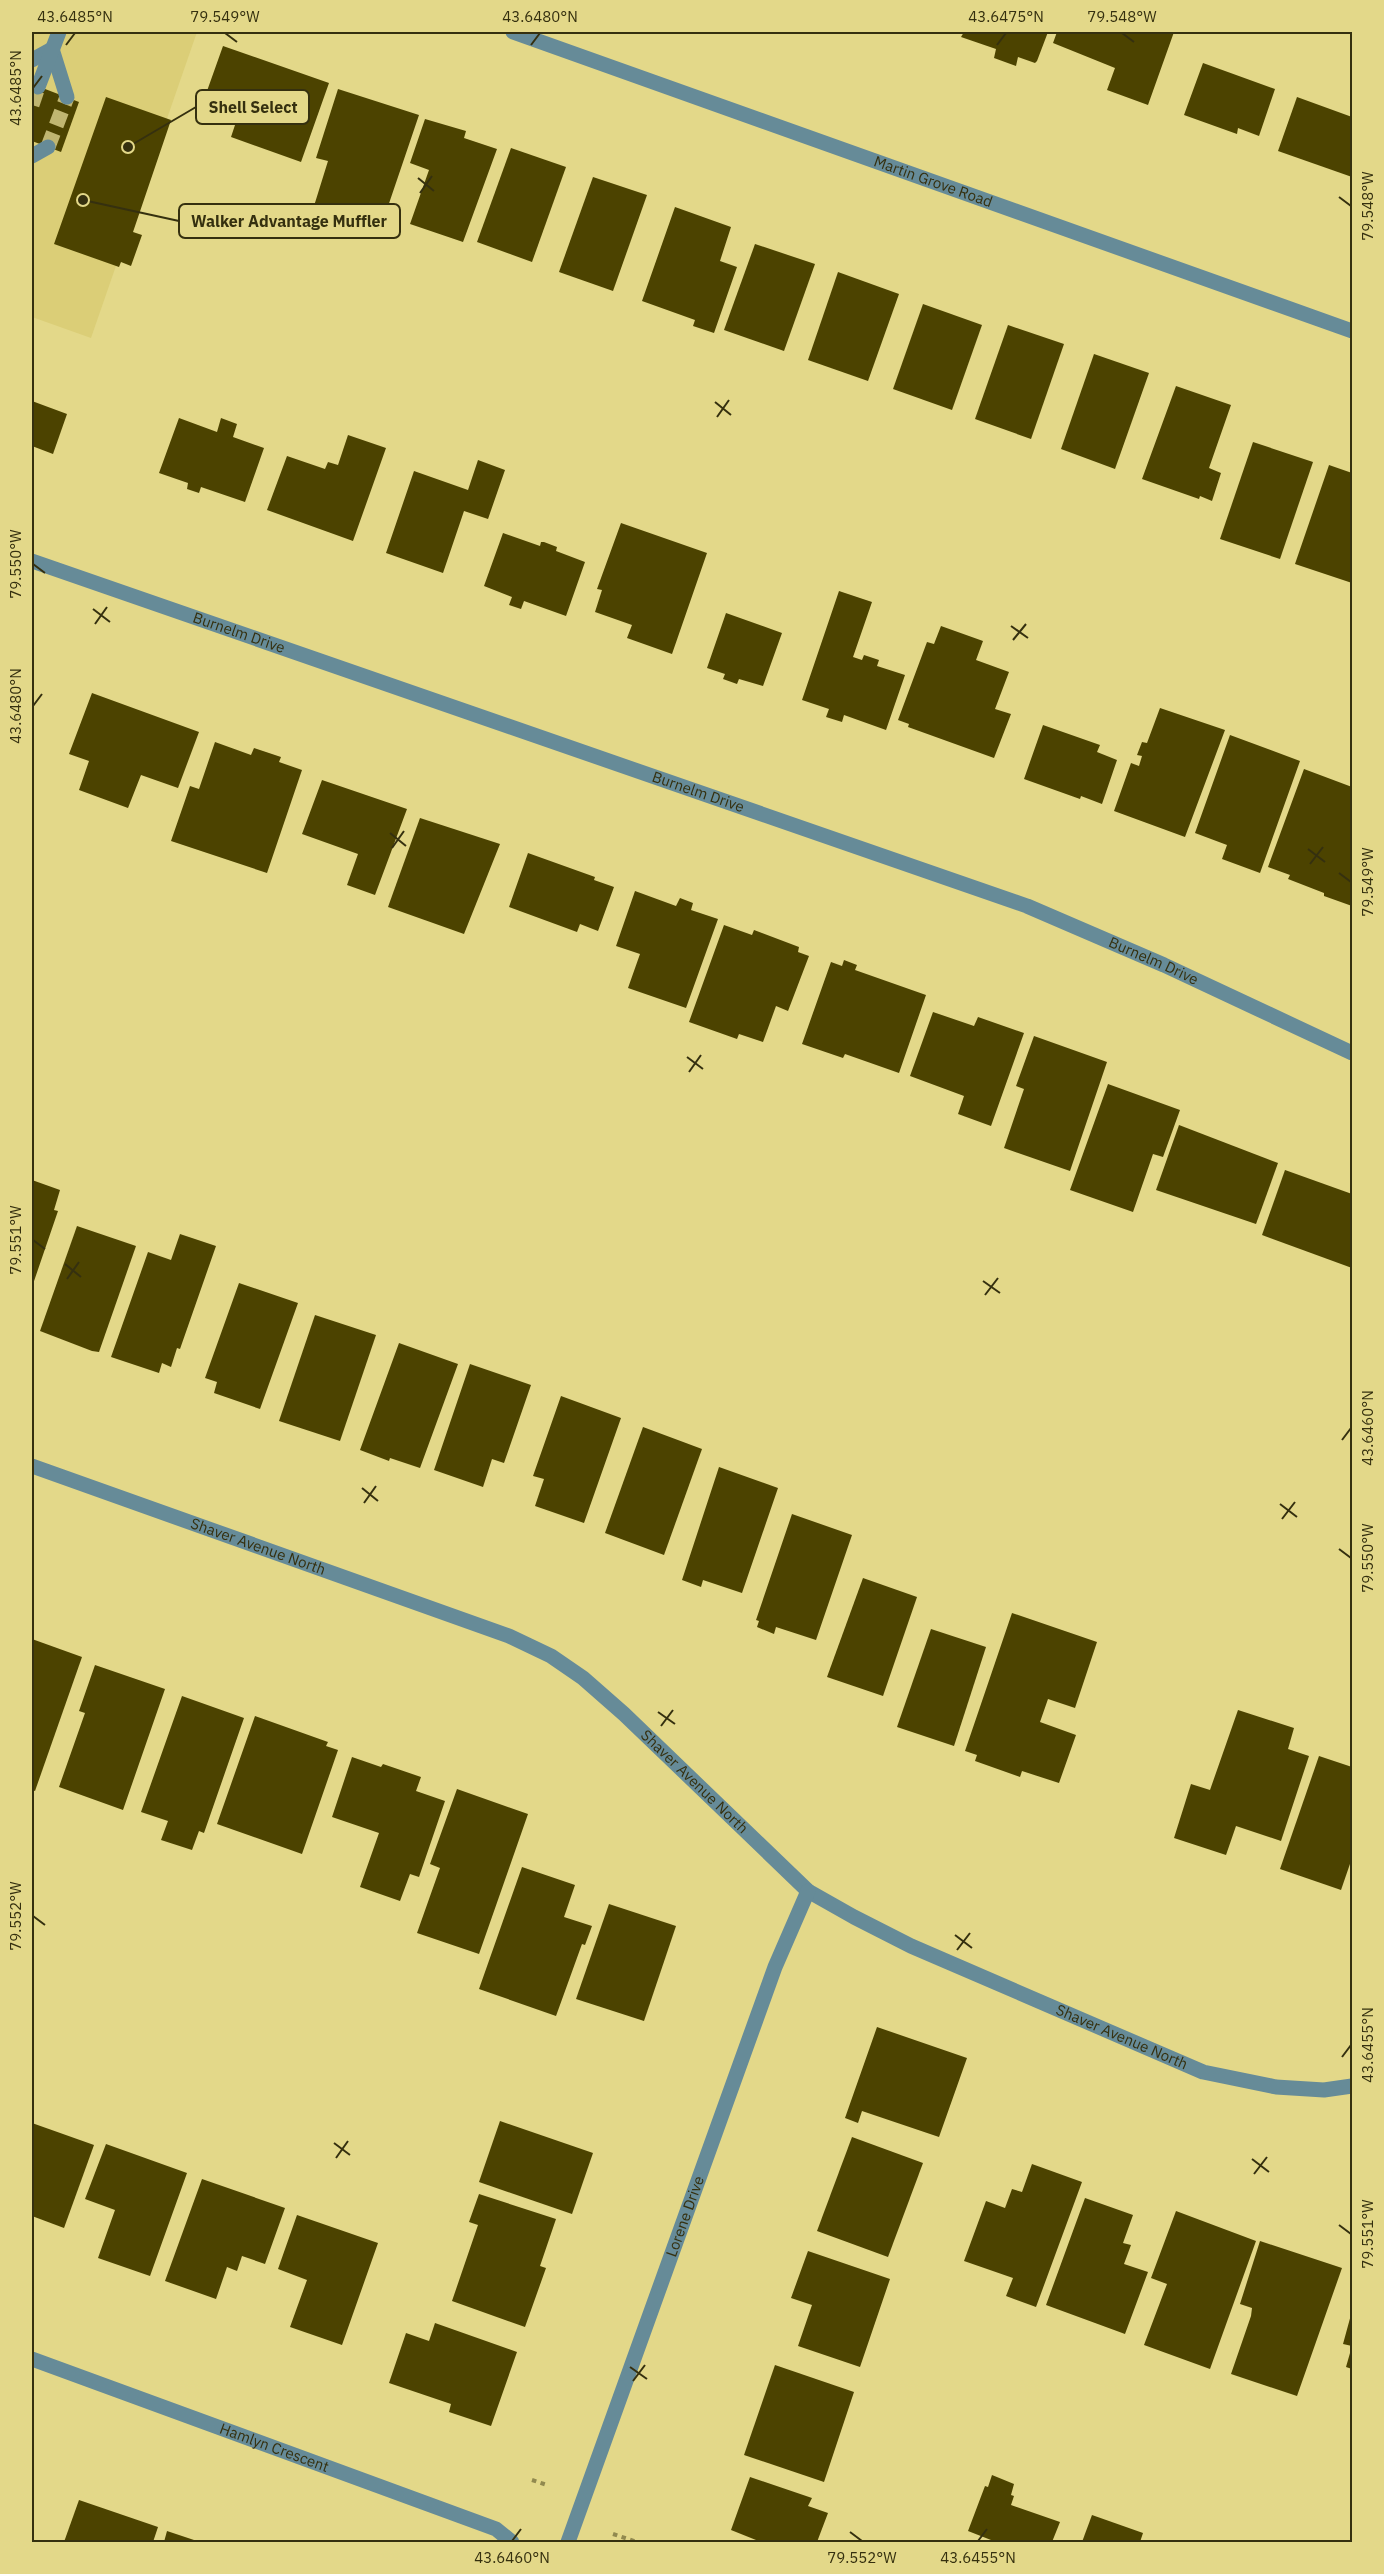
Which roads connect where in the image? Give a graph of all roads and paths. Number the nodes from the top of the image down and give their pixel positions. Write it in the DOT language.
graph roads {
  1 [pos="513,32"];
  2 [pos="54,37"];
  3 [pos="32,60"];
  4 [pos="38,87"];
  5 [pos="67,97"];
  6 [pos="48,147"];
  7 [pos="32,156"];
  8 [pos="1353,331"];
  9 [pos="32,561"];
  10 [pos="1353,1053"];
  11 [pos="32,1466"];
  12 [pos="808,1891"];
  13 [pos="1353,2086"];
  14 [pos="32,2359"];
  15 [pos="532,2480"];
  16 [pos="547,2485"];
  17 [pos="613,2534"];
  18 [pos="512,2542"];
  19 [pos="568,2542"];
  20 [pos="637,2542"];
  1 -- 8 [label="street, Martin Grove Road"];
  2 -- 3 [label="street"];
  2 -- 4 [label="street"];
  2 -- 5 [label="street"];
  6 -- 7 [label="street"];
  9 -- 10 [label="street, Burnelm Drive"];
  11 -- 12 [label="street, Shaver Avenue North"];
  12 -- 13 [label="street, Shaver Avenue North"];
  12 -- 19 [label="street, Lorene Drive"];
  14 -- 18 [label="street, Hamlyn Crescent"];
  15 -- 16 [label="path"];
  17 -- 20 [label="path"];
}
